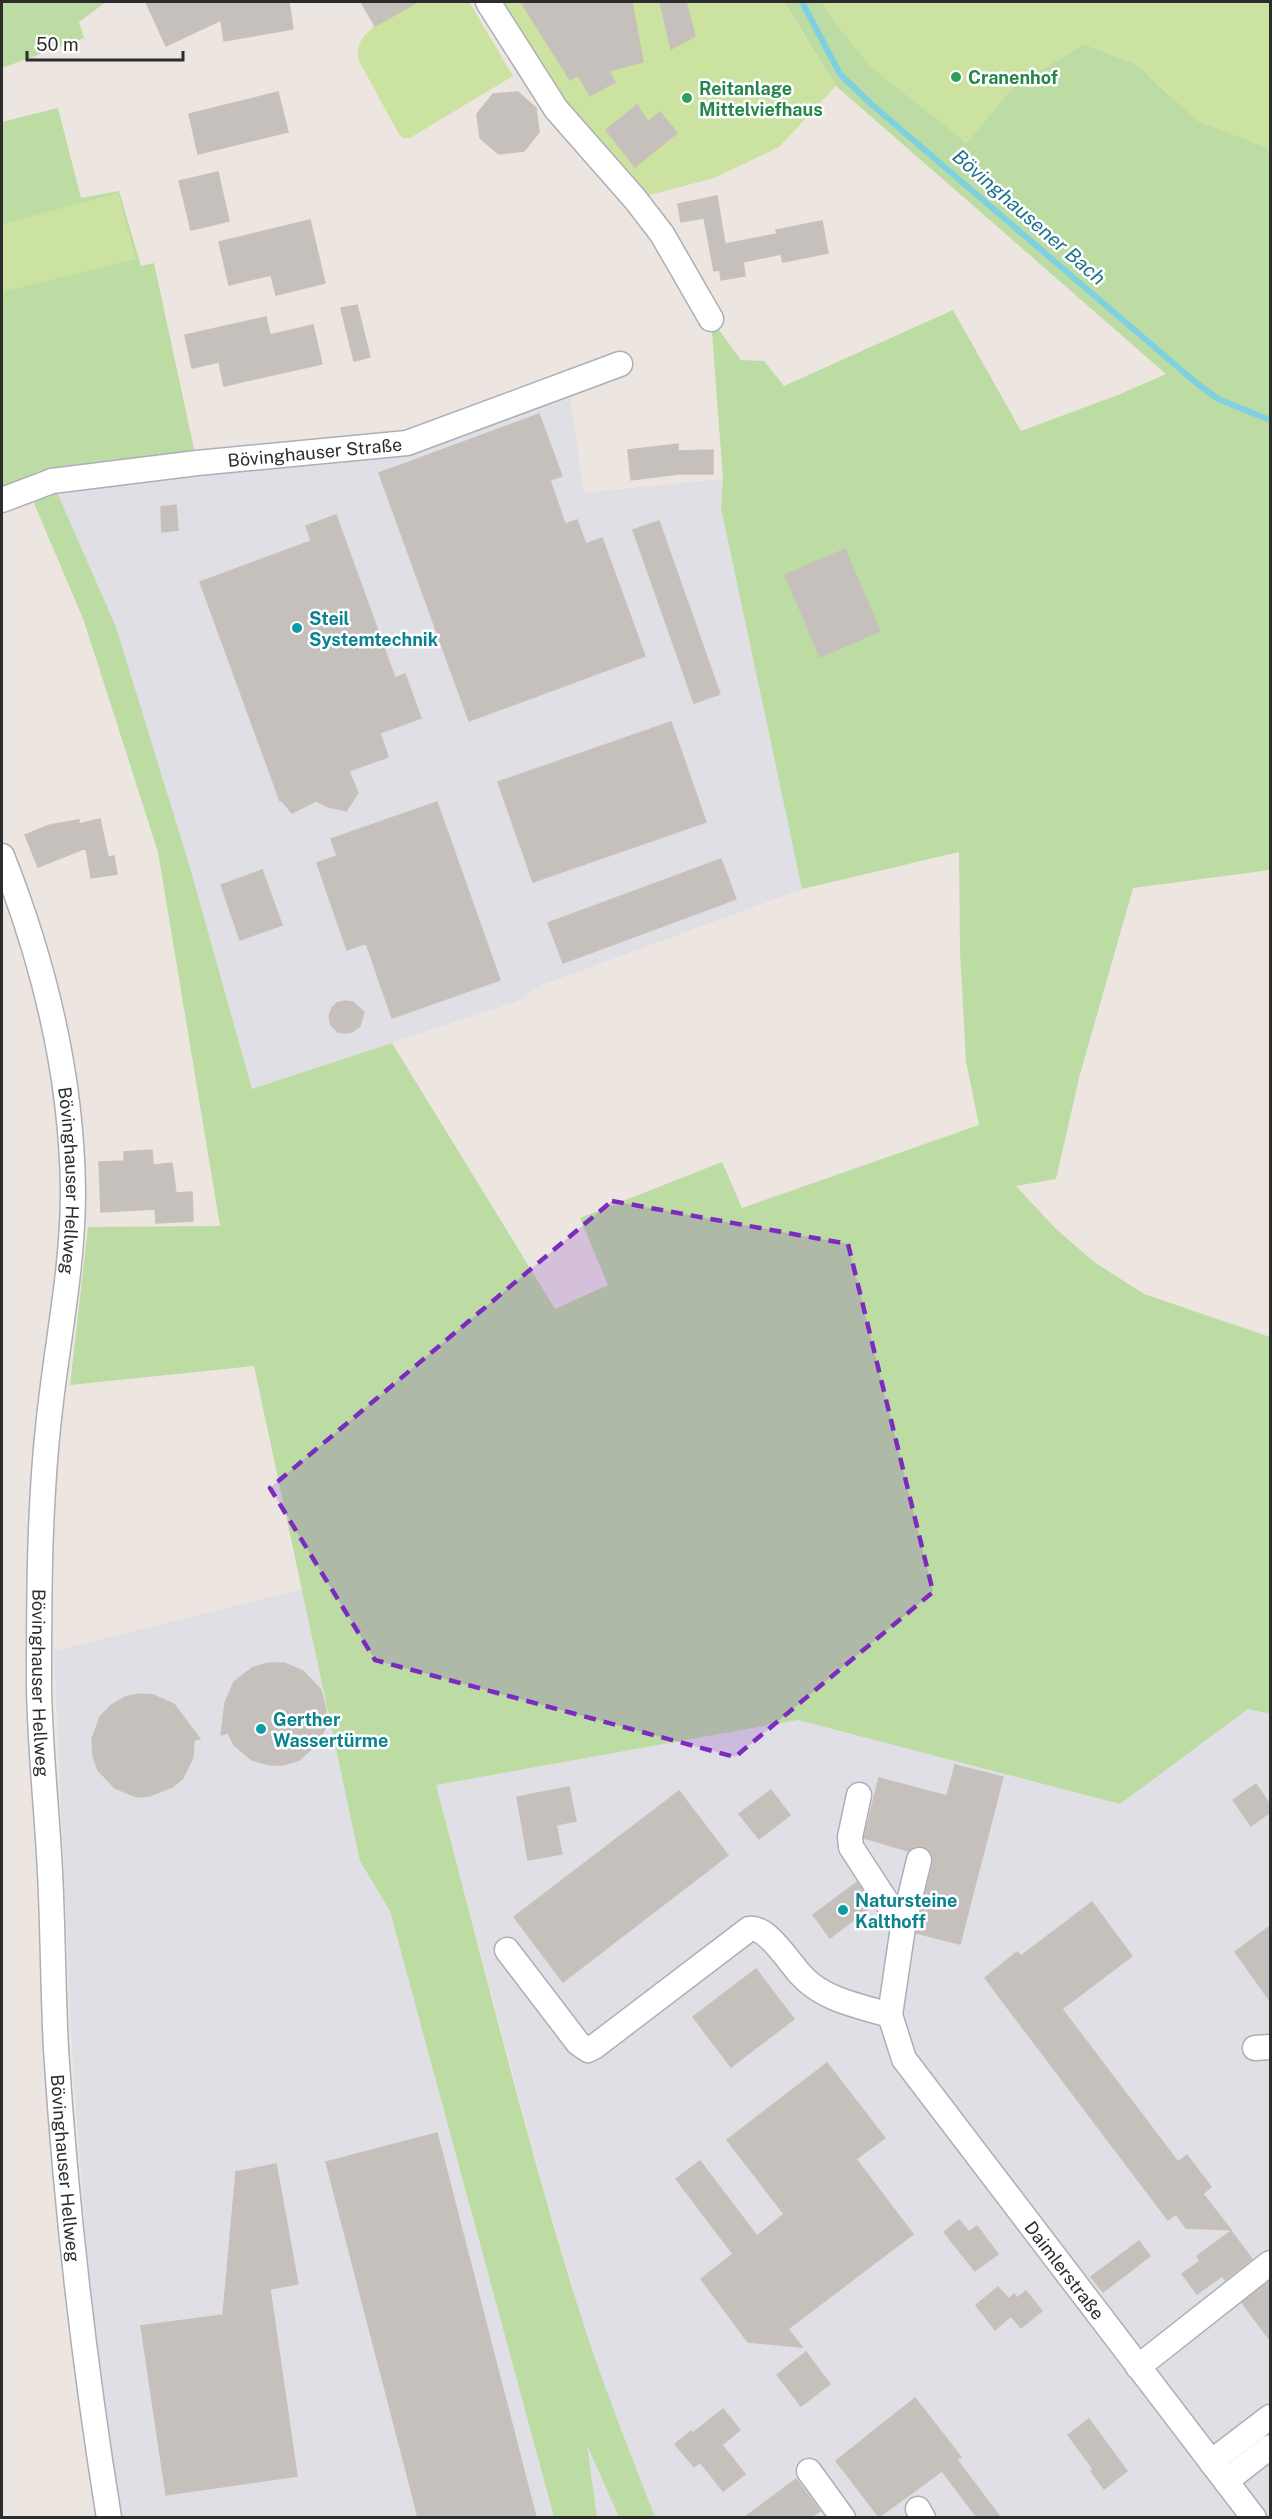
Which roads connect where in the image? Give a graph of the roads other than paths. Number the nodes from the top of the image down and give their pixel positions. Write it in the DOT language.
graph roads {
  1 [pos="488,2"];
  2 [pos="711,319"];
  3 [pos="620,364"];
  4 [pos="2,500"];
  5 [pos="2,856"];
  6 [pos="859,1795"];
  7 [pos="920,1860"];
  8 [pos="903,1927"];
  9 [pos="507,1950"];
  10 [pos="890,2015"];
  11 [pos="1270,2263"];
  12 [pos="1138,2367"];
  13 [pos="1270,2417"];
  14 [pos="1270,2447"];
  15 [pos="1211,2462"];
  16 [pos="809,2471"];
  17 [pos="1226,2481"];
  18 [pos="109,2517"];
  19 [pos="843,2517"];
  20 [pos="1254,2517"];
  1 -- 2 [label="street"];
  3 -- 4 [label="street, Bövinghauser Straße"];
  5 -- 18 [label="street, Bövinghauser Hellweg"];
  6 -- 8 [label="street"];
  7 -- 8 [label="street"];
  8 -- 10 [label="street"];
  9 -- 10 [label="street"];
  10 -- 12 [label="street, Daimlerstraße"];
  11 -- 12 [label="street"];
  12 -- 15 [label="street, Daimlerstraße"];
  13 -- 15 [label="street"];
  14 -- 17 [label="street"];
  15 -- 17 [label="street, Daimlerstraße"];
  16 -- 19 [label="street"];
  17 -- 20 [label="street, Daimlerstraße"];
}
